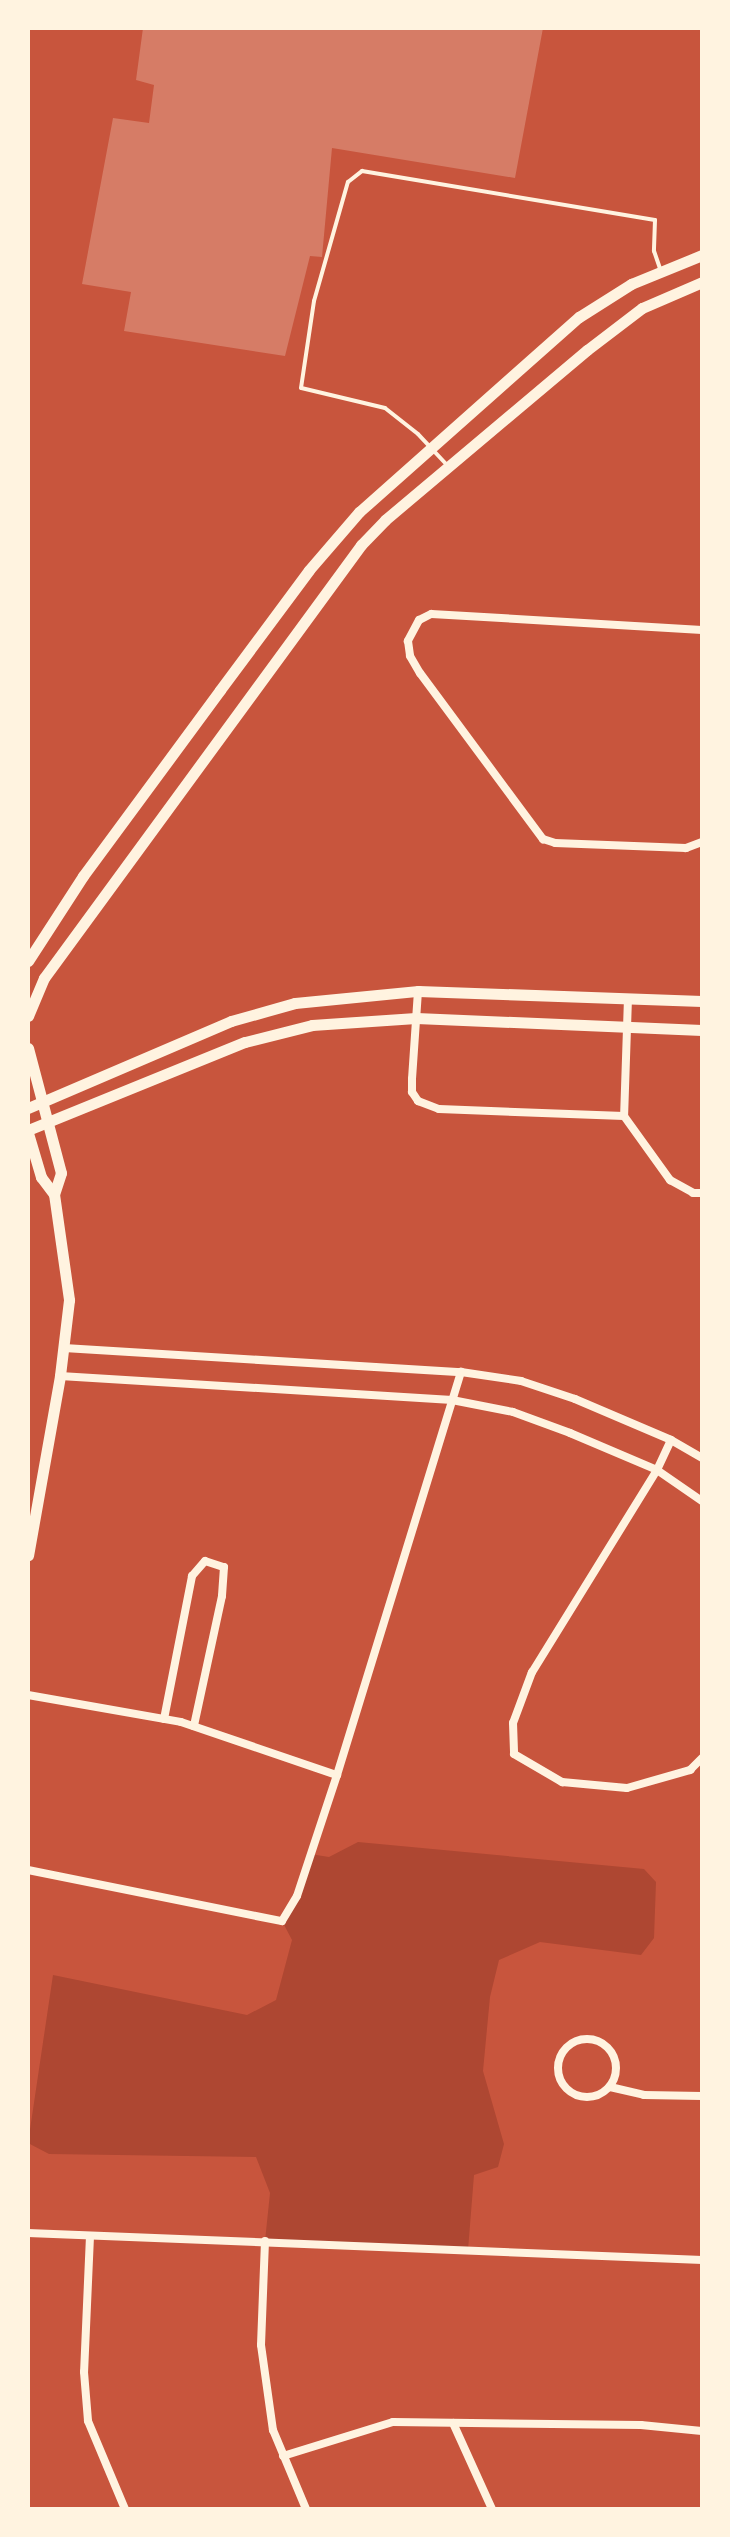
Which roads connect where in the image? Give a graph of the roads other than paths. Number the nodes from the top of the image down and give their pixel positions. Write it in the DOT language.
graph roads {
  1 [pos="702,255"];
  2 [pos="661,270"];
  3 [pos="702,282"];
  4 [pos="432,449"];
  5 [pos="449,467"];
  6 [pos="702,630"];
  7 [pos="702,842"];
  8 [pos="28,961"];
  9 [pos="418,991"];
  10 [pos="628,998"];
  11 [pos="702,1001"];
  12 [pos="28,1016"];
  13 [pos="416,1018"];
  14 [pos="627,1027"];
  15 [pos="702,1030"];
  16 [pos="28,1048"];
  17 [pos="42,1102"];
  18 [pos="28,1108"];
  19 [pos="624,1116"];
  20 [pos="47,1123"];
  21 [pos="28,1132"];
  22 [pos="702,1193"];
  23 [pos="54,1194"];
  24 [pos="64,1348"];
  25 [pos="461,1372"];
  26 [pos="60,1376"];
  27 [pos="452,1400"];
  28 [pos="671,1440"];
  29 [pos="702,1458"];
  30 [pos="657,1470"];
  31 [pos="702,1501"];
  32 [pos="28,1555"];
  33 [pos="28,1695"];
  34 [pos="164,1719"];
  35 [pos="194,1726"];
  36 [pos="702,1758"];
  37 [pos="337,1775"];
  38 [pos="28,1870"];
  39 [pos="610,2087"];
  40 [pos="702,2096"];
  41 [pos="28,2233"];
  42 [pos="90,2236"];
  43 [pos="265,2241"];
  44 [pos="702,2260"];
  45 [pos="453,2423"];
  46 [pos="702,2431"];
  47 [pos="283,2456"];
  48 [pos="125,2509"];
  49 [pos="306,2509"];
  50 [pos="492,2509"];
  1 -- 2 [label="street"];
  2 -- 4 [label="street"];
  2 -- 4 [label="lane"];
  3 -- 5 [label="street"];
  4 -- 5 [label="lane"];
  4 -- 8 [label="street"];
  5 -- 12 [label="street"];
  6 -- 7 [label="street"];
  9 -- 10 [label="street"];
  9 -- 13 [label="street"];
  9 -- 17 [label="street"];
  10 -- 11 [label="street"];
  10 -- 14 [label="street"];
  13 -- 14 [label="street"];
  13 -- 19 [label="street"];
  13 -- 20 [label="street"];
  14 -- 15 [label="street"];
  14 -- 19 [label="street"];
  16 -- 17 [label="street"];
  17 -- 18 [label="street"];
  17 -- 20 [label="street"];
  19 -- 22 [label="street"];
  20 -- 21 [label="street"];
  20 -- 23 [label="street"];
  21 -- 23 [label="street"];
  23 -- 24 [label="street"];
  24 -- 25 [label="street"];
  24 -- 26 [label="street"];
  25 -- 27 [label="street"];
  25 -- 28 [label="street"];
  26 -- 27 [label="street"];
  26 -- 32 [label="street"];
  27 -- 30 [label="street"];
  27 -- 37 [label="street"];
  28 -- 29 [label="street"];
  28 -- 30 [label="street"];
  30 -- 31 [label="street"];
  30 -- 36 [label="street"];
  33 -- 34 [label="street"];
  34 -- 35 [label="street"];
  34 -- 35 [label="street"];
  35 -- 37 [label="street"];
  37 -- 38 [label="street"];
  39 -- 39 [label="street"];
  39 -- 40 [label="street"];
  41 -- 42 [label="street"];
  42 -- 43 [label="street"];
  42 -- 48 [label="street"];
  43 -- 44 [label="street"];
  43 -- 47 [label="street"];
  45 -- 46 [label="street"];
  45 -- 47 [label="street"];
  45 -- 50 [label="street"];
  47 -- 49 [label="street"];
}
